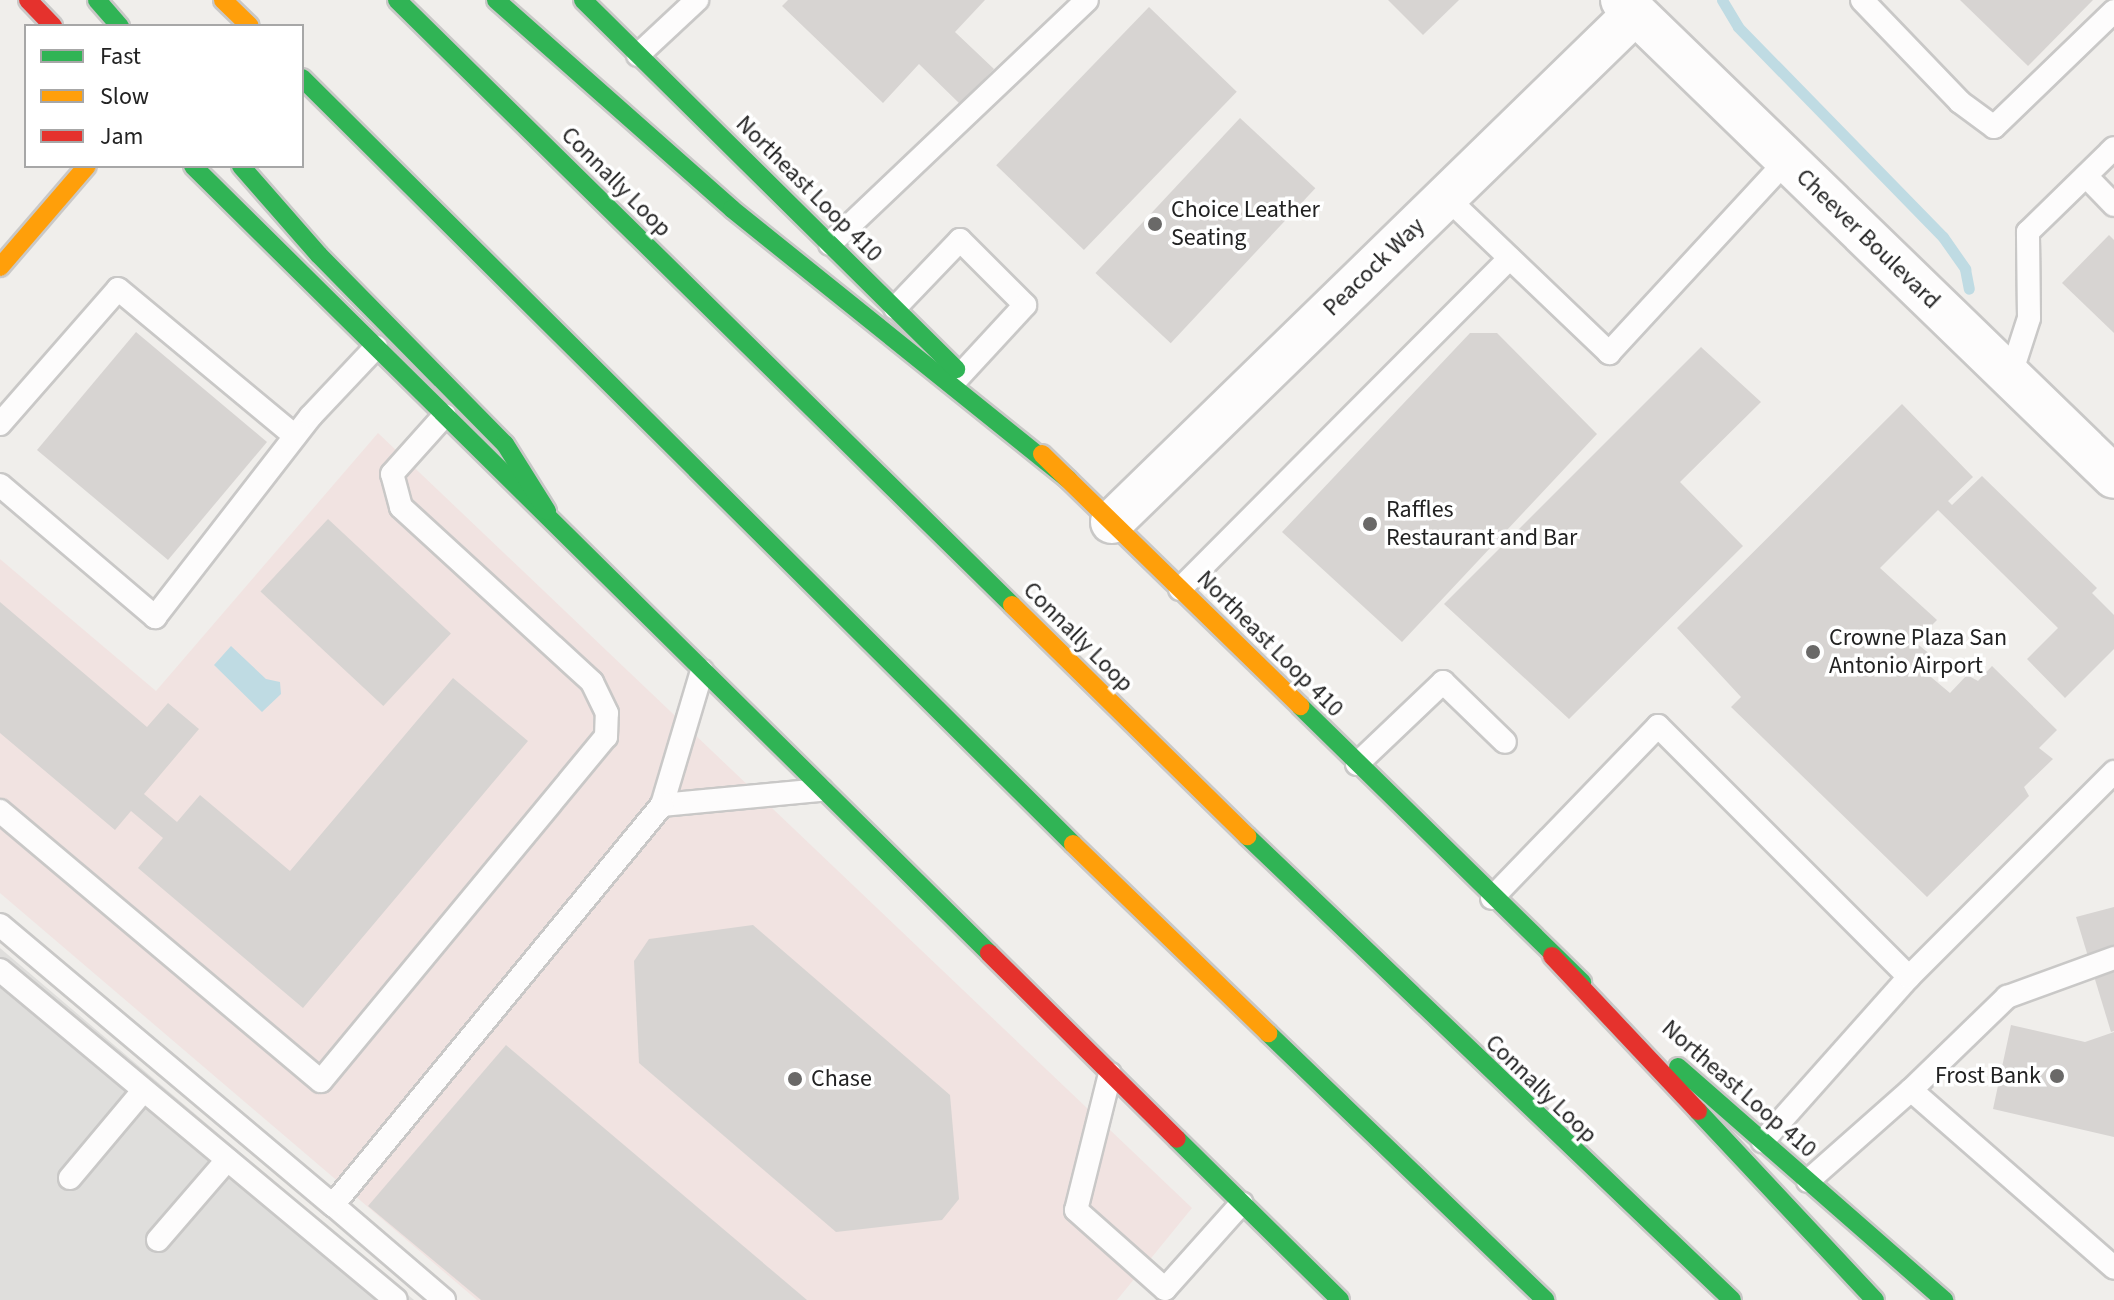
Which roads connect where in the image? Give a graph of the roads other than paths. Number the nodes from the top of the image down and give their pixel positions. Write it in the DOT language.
graph roads {
  1 [pos="28,0"];
  2 [pos="97,0"];
  3 [pos="223,0"];
  4 [pos="397,0"];
  5 [pos="496,0"];
  6 [pos="583,0"];
  7 [pos="697,0"];
  8 [pos="1087,0"];
  9 [pos="1862,0"];
  10 [pos="1629,6"];
  11 [pos="2114,11"];
  12 [pos="51,24"];
  13 [pos="118,24"];
  14 [pos="248,24"];
  15 [pos="638,55"];
  16 [pos="304,80"];
  17 [pos="2114,148"];
  18 [pos="1787,160"];
  19 [pos="85,168"];
  20 [pos="195,168"];
  21 [pos="243,168"];
  22 [pos="2086,176"];
  23 [pos="1446,197"];
  24 [pos="2114,205"];
  25 [pos="830,244"];
  26 [pos="1510,258"];
  27 [pos="0,267"];
  28 [pos="895,308"];
  29 [pos="376,347"];
  30 [pos="2010,377"];
  31 [pos="956,380"];
  32 [pos="445,415"];
  33 [pos="0,424"];
  34 [pos="295,436"];
  35 [pos="2114,477"];
  36 [pos="0,485"];
  37 [pos="547,511"];
  38 [pos="1112,522"];
  39 [pos="1180,589"];
  40 [pos="702,671"];
  41 [pos="1505,742"];
  42 [pos="1357,764"];
  43 [pos="2114,772"];
  44 [pos="821,790"];
  45 [pos="662,805"];
  46 [pos="0,811"];
  47 [pos="1492,898"];
  48 [pos="0,925"];
  49 [pos="1552,956"];
  50 [pos="2114,958"];
  51 [pos="0,970"];
  52 [pos="1909,977"];
  53 [pos="1110,1074"];
  54 [pos="1911,1090"];
  55 [pos="143,1091"];
  56 [pos="1763,1141"];
  57 [pos="227,1160"];
  58 [pos="70,1178"];
  59 [pos="1808,1181"];
  60 [pos="1242,1203"];
  61 [pos="333,1205"];
  62 [pos="158,1240"];
  63 [pos="2114,1268"];
  64 [pos="1166,1296"];
  65 [pos="396,1300"];
  66 [pos="444,1300"];
  67 [pos="1340,1300"];
  68 [pos="1545,1300"];
  69 [pos="1732,1300"];
  70 [pos="1875,1300"];
  71 [pos="1944,1300"];
  1 -- 12 [label="main road"];
  2 -- 13 [label="main road"];
  3 -- 14 [label="main road"];
  4 -- 69 [label="main road, Connally Loop"];
  5 -- 31 [label="main road"];
  6 -- 15 [label="main road, Northeast Loop 410"];
  7 -- 15 [label="lane"];
  8 -- 25 [label="lane"];
  9 -- 11 [label="lane"];
  10 -- 18 [label="street, Cheever Boulevard"];
  10 -- 23 [label="street, Peacock Way"];
  15 -- 25 [label="main road, Northeast Loop 410"];
  16 -- 68 [label="main road"];
  17 -- 22 [label="lane"];
  18 -- 26 [label="lane"];
  18 -- 30 [label="street, Cheever Boulevard"];
  19 -- 27 [label="main road"];
  20 -- 29 [label="main road"];
  21 -- 37 [label="main road"];
  22 -- 24 [label="lane"];
  22 -- 30 [label="lane"];
  23 -- 26 [label="lane"];
  23 -- 38 [label="street, Peacock Way"];
  25 -- 28 [label="main road, Northeast Loop 410"];
  26 -- 39 [label="lane"];
  28 -- 31 [label="main road, Northeast Loop 410"];
  28 -- 31 [label="lane"];
  29 -- 32 [label="main road"];
  29 -- 34 [label="lane"];
  30 -- 35 [label="street, Cheever Boulevard"];
  31 -- 38 [label="main road, Northeast Loop 410"];
  32 -- 37 [label="main road"];
  32 -- 46 [label="lane"];
  33 -- 34 [label="lane"];
  34 -- 36 [label="lane"];
  37 -- 40 [label="main road"];
  38 -- 39 [label="main road, Northeast Loop 410"];
  39 -- 42 [label="main road, Northeast Loop 410"];
  40 -- 44 [label="main road"];
  40 -- 45 [label="lane"];
  41 -- 42 [label="lane"];
  42 -- 47 [label="main road, Northeast Loop 410"];
  43 -- 52 [label="lane"];
  44 -- 45 [label="lane"];
  44 -- 53 [label="main road"];
  45 -- 61 [label="lane"];
  47 -- 49 [label="main road, Northeast Loop 410"];
  47 -- 52 [label="lane"];
  48 -- 61 [label="lane"];
  49 -- 56 [label="main road, Northeast Loop 410"];
  49 -- 70 [label="main road"];
  50 -- 54 [label="lane"];
  51 -- 55 [label="lane"];
  52 -- 56 [label="lane"];
  53 -- 60 [label="main road"];
  53 -- 64 [label="lane"];
  54 -- 59 [label="lane"];
  54 -- 63 [label="lane"];
  55 -- 57 [label="lane"];
  55 -- 58 [label="lane"];
  56 -- 59 [label="main road, Northeast Loop 410"];
  57 -- 62 [label="lane"];
  57 -- 65 [label="lane"];
  59 -- 71 [label="main road, Northeast Loop 410"];
  60 -- 64 [label="lane"];
  60 -- 67 [label="main road"];
  61 -- 66 [label="lane"];
}
